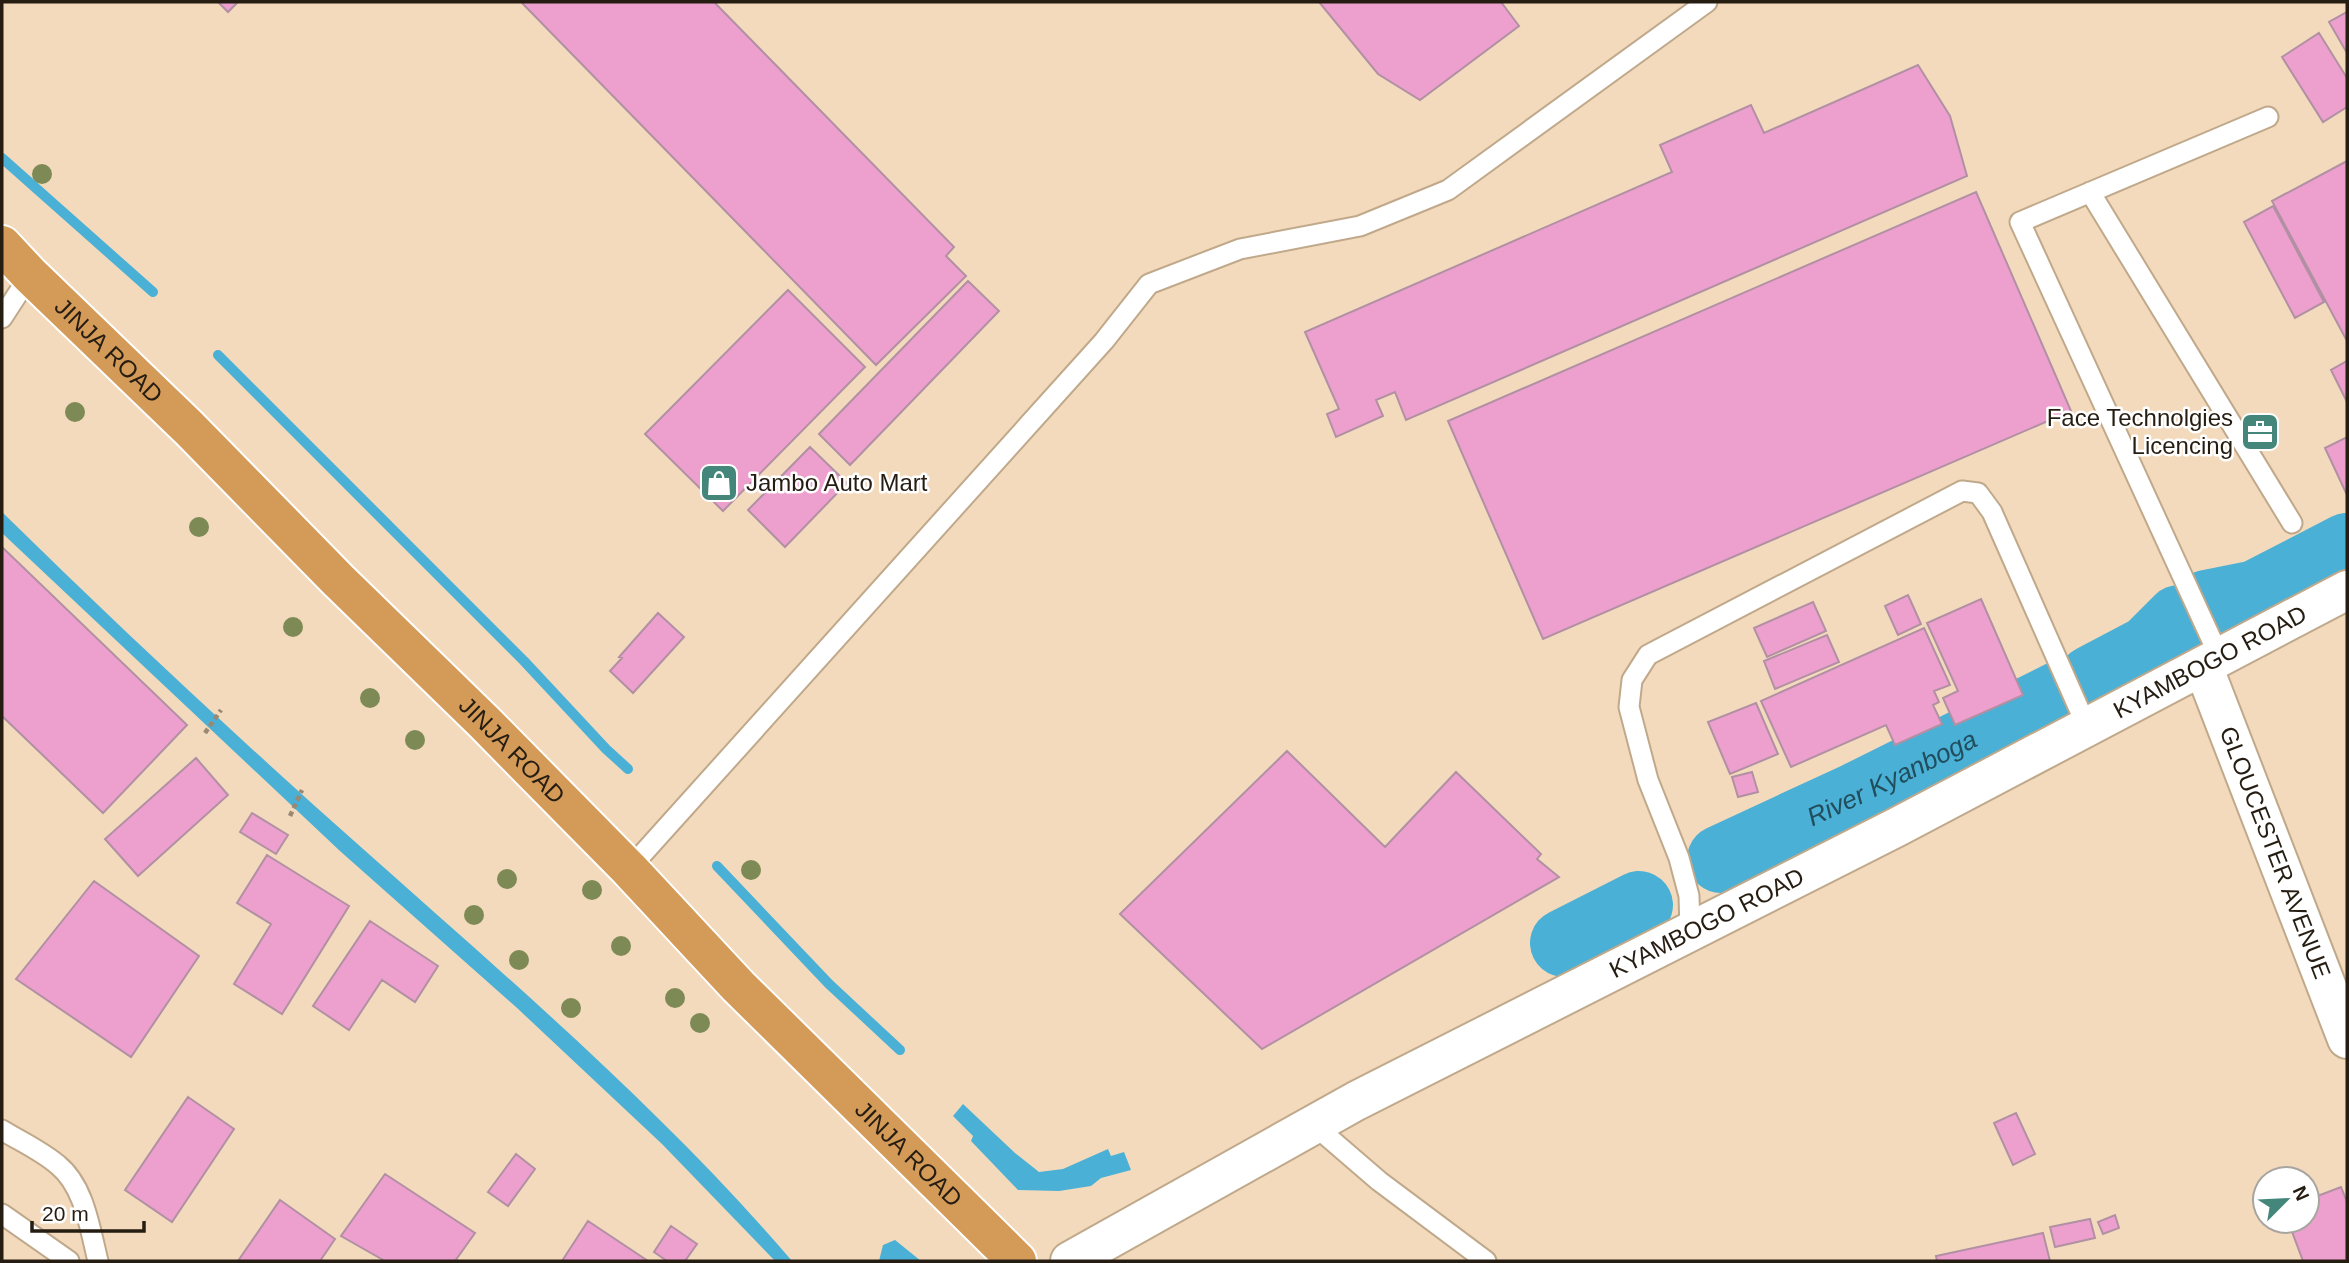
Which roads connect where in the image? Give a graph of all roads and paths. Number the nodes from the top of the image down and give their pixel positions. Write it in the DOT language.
graph roads {
  1 [pos="1707,2"];
  2 [pos="2268,117"];
  3 [pos="2090,192"];
  4 [pos="2,245"];
  5 [pos="30,275"];
  6 [pos="2,318"];
  7 [pos="2292,523"];
  8 [pos="2347,590"];
  9 [pos="2211,662"];
  10 [pos="221,710"];
  11 [pos="2087,727"];
  12 [pos="205,733"];
  13 [pos="302,790"];
  14 [pos="289,816"];
  15 [pos="629,869"];
  16 [pos="1690,931"];
  17 [pos="2347,1039"];
  18 [pos="1314,1125"];
  19 [pos="2,1130"];
  20 [pos="2,1214"];
  21 [pos="69,1261"];
  22 [pos="98,1261"];
  23 [pos="1017,1261"];
  24 [pos="1070,1261"];
  25 [pos="1486,1261"];
  1 -- 15 [label="lane"];
  2 -- 3 [label="lane"];
  3 -- 7 [label="lane"];
  3 -- 9 [label="lane"];
  4 -- 5 [label="highway, JINJA ROAD"];
  5 -- 6 [label="lane"];
  5 -- 15 [label="highway, JINJA ROAD"];
  8 -- 9 [label="street, KYAMBOGO ROAD"];
  9 -- 11 [label="street, KYAMBOGO ROAD"];
  9 -- 17 [label="street, GLOUCESTER AVENUE"];
  10 -- 12 [label="path"];
  11 -- 16 [label="street, KYAMBOGO ROAD"];
  11 -- 16 [label="lane"];
  13 -- 14 [label="path"];
  15 -- 23 [label="highway, JINJA ROAD"];
  16 -- 18 [label="street, KYAMBOGO ROAD"];
  18 -- 24 [label="street, KYAMBOGO ROAD"];
  18 -- 25 [label="lane"];
  19 -- 22 [label="lane"];
  20 -- 21 [label="lane"];
}
